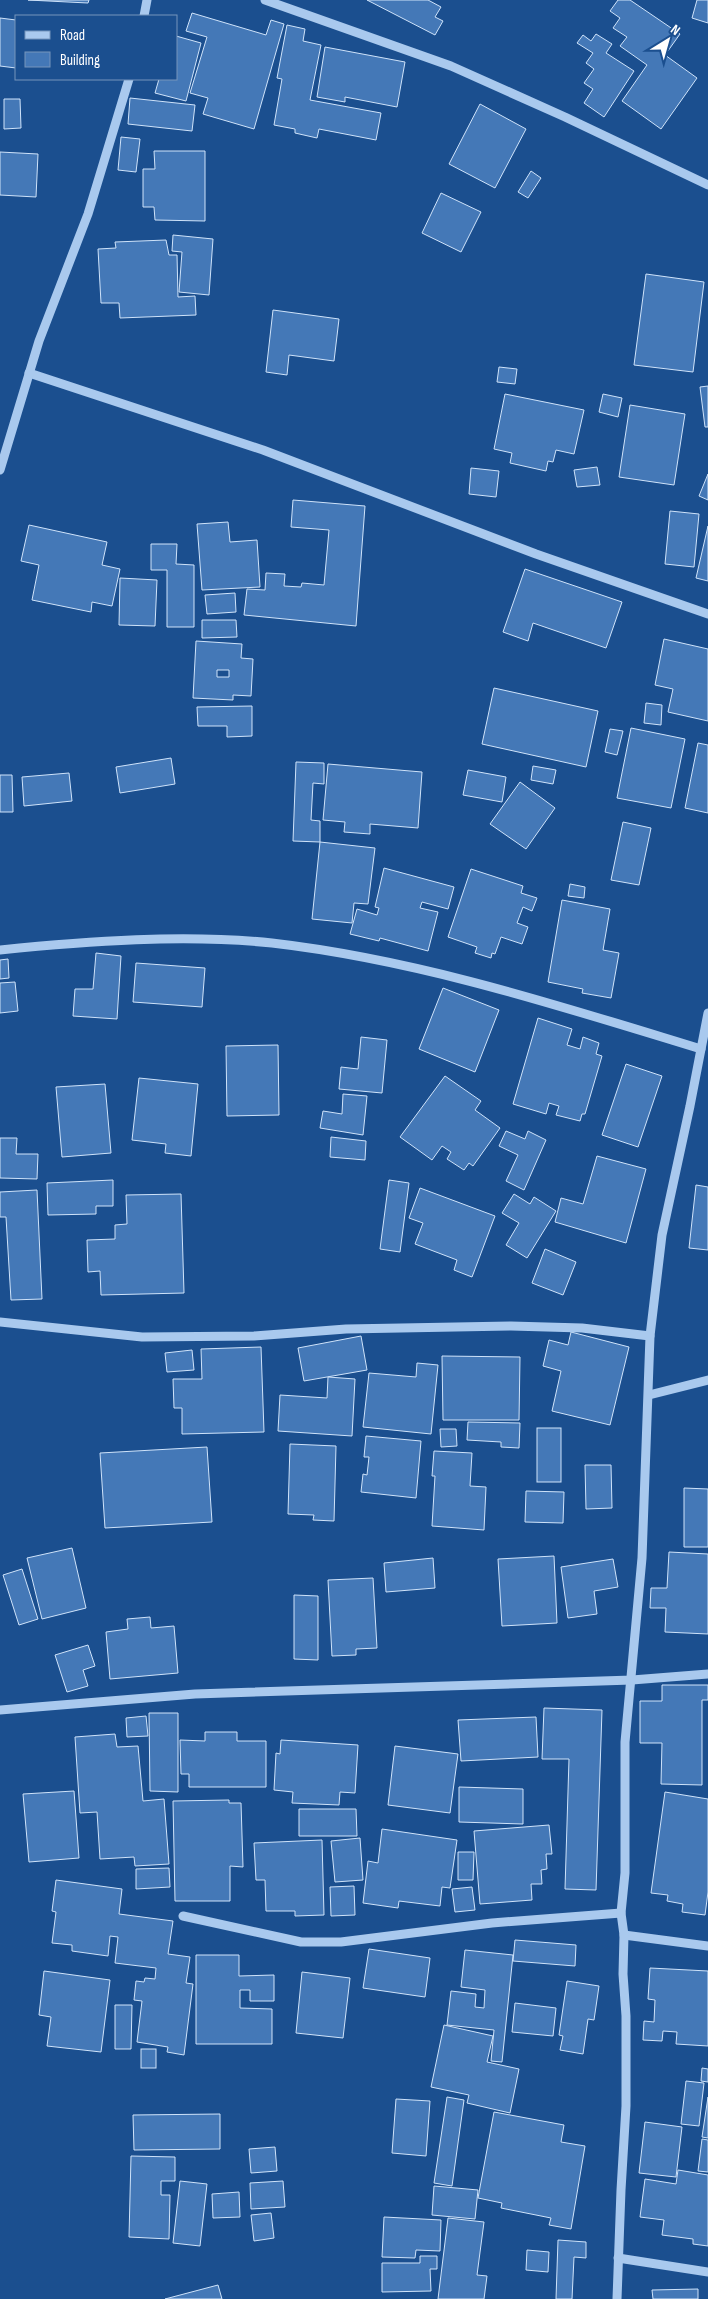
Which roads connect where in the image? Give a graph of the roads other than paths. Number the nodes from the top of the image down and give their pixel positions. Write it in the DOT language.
graph roads {
  1 [pos="147,0"];
  2 [pos="265,0"];
  3 [pos="144,15"];
  4 [pos="129,80"];
  5 [pos="708,185"];
  6 [pos="29,373"];
  7 [pos="0,470"];
  8 [pos="708,614"];
  9 [pos="0,950"];
  10 [pos="708,1013"];
  11 [pos="700,1049"];
  12 [pos="0,1322"];
  13 [pos="650,1336"];
  14 [pos="708,1380"];
  15 [pos="649,1395"];
  16 [pos="708,1674"];
  17 [pos="632,1680"];
  18 [pos="0,1710"];
  19 [pos="621,1913"];
  20 [pos="182,1916"];
  21 [pos="624,1935"];
  22 [pos="708,1946"];
  23 [pos="618,2258"];
  24 [pos="708,2272"];
  25 [pos="618,2299"];
  1 -- 3 [label="street"];
  2 -- 5 [label="street"];
  4 -- 6 [label="street"];
  6 -- 7 [label="street"];
  6 -- 8 [label="street"];
  9 -- 11 [label="street"];
  10 -- 11 [label="street"];
  11 -- 13 [label="street"];
  12 -- 13 [label="street"];
  13 -- 15 [label="street"];
  14 -- 15 [label="street"];
  15 -- 17 [label="street"];
  16 -- 17 [label="street"];
  17 -- 18 [label="street"];
  17 -- 19 [label="street"];
  19 -- 20 [label="street"];
  19 -- 21 [label="street"];
  21 -- 22 [label="street"];
  21 -- 23 [label="street"];
  23 -- 24 [label="street"];
  23 -- 25 [label="street"];
}
